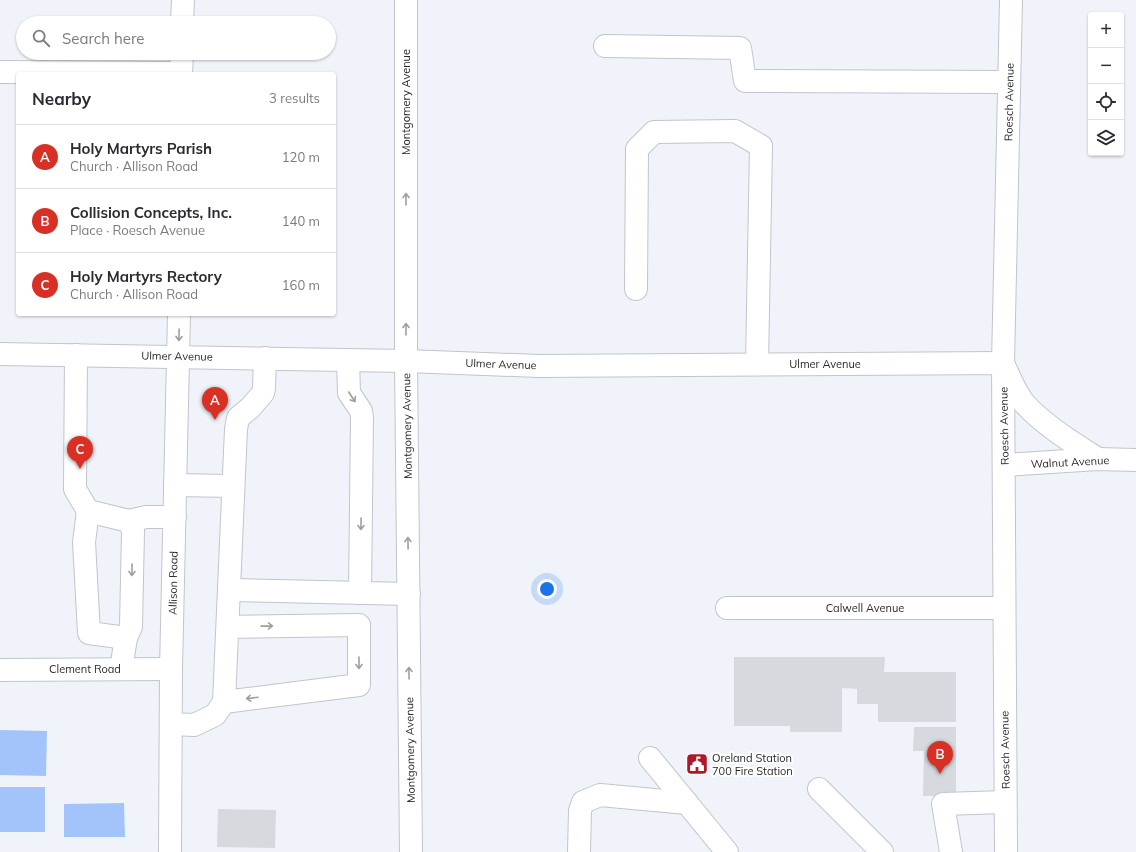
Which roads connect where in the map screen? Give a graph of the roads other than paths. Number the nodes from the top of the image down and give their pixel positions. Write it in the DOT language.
graph roads {
  1 [pos="183,0"];
  2 [pos="406,0"];
  3 [pos="1011,0"];
  4 [pos="182,16"];
  5 [pos="605,46"];
  6 [pos="182,67"];
  7 [pos="0,72"];
  8 [pos="1009,82"];
  9 [pos="636,289"];
  10 [pos="179,316"];
  11 [pos="0,354"];
  12 [pos="76,355"];
  13 [pos="179,356"];
  14 [pos="265,358"];
  15 [pos="348,360"];
  16 [pos="406,361"];
  17 [pos="1003,363"];
  18 [pos="758,364"];
  19 [pos="1098,459"];
  20 [pos="1136,460"];
  21 [pos="1004,465"];
  22 [pos="175,485"];
  23 [pos="233,486"];
  24 [pos="88,511"];
  25 [pos="175,517"];
  26 [pos="131,526"];
  27 [pos="229,590"];
  28 [pos="360,593"];
  29 [pos="408,594"];
  30 [pos="727,608"];
  31 [pos="1003,608"];
  32 [pos="228,627"];
  33 [pos="126,638"];
  34 [pos="121,669"];
  35 [pos="171,669"];
  36 [pos="0,670"];
  37 [pos="224,702"];
  38 [pos="171,724"];
  39 [pos="650,758"];
  40 [pos="819,789"];
  41 [pos="1005,802"];
  42 [pos="687,803"];
  43 [pos="170,852"];
  44 [pos="411,852"];
  45 [pos="579,852"];
  46 [pos="727,852"];
  47 [pos="882,852"];
  48 [pos="951,852"];
  49 [pos="1006,852"];
  1 -- 4 [label="street"];
  16 -- 2 [label="street, Montgomery Avenue, one-way"];
  3 -- 8 [label="street, Roesch Avenue"];
  5 -- 8 [label="street"];
  6 -- 7 [label="street"];
  8 -- 17 [label="street, Roesch Avenue"];
  9 -- 18 [label="street"];
  10 -- 13 [label="street, Allison Road, one-way"];
  11 -- 12 [label="street, Ulmer Avenue"];
  12 -- 13 [label="street, Ulmer Avenue"];
  12 -- 24 [label="street"];
  13 -- 14 [label="street, Ulmer Avenue"];
  13 -- 22 [label="street, Allison Road"];
  14 -- 15 [label="street, Ulmer Avenue"];
  14 -- 23 [label="street"];
  15 -- 16 [label="street, Ulmer Avenue"];
  15 -- 28 [label="street, one-way"];
  16 -- 18 [label="street, Ulmer Avenue"];
  29 -- 16 [label="street, Montgomery Avenue, one-way"];
  17 -- 18 [label="street, Ulmer Avenue"];
  17 -- 19 [label="street"];
  17 -- 21 [label="street, Roesch Avenue"];
  19 -- 20 [label="street, Walnut Avenue"];
  19 -- 21 [label="street, Walnut Avenue"];
  21 -- 31 [label="street, Roesch Avenue"];
  22 -- 23 [label="street"];
  22 -- 25 [label="street, Allison Road"];
  23 -- 27 [label="street"];
  24 -- 26 [label="street"];
  24 -- 33 [label="street"];
  25 -- 26 [label="street"];
  25 -- 35 [label="street, Allison Road"];
  26 -- 33 [label="street, one-way"];
  27 -- 28 [label="street"];
  27 -- 32 [label="street"];
  28 -- 29 [label="street"];
  44 -- 29 [label="street, Montgomery Avenue, one-way"];
  30 -- 31 [label="street, Calwell Avenue"];
  31 -- 41 [label="street, Roesch Avenue"];
  32 -- 37 [label="street"];
  32 -- 37 [label="street, one-way"];
  33 -- 34 [label="street"];
  34 -- 35 [label="street, Clement Road"];
  34 -- 36 [label="street, Clement Road"];
  35 -- 38 [label="street, Allison Road"];
  37 -- 38 [label="street"];
  38 -- 43 [label="street, Allison Road"];
  39 -- 42 [label="street"];
  40 -- 47 [label="street"];
  41 -- 48 [label="street"];
  41 -- 49 [label="street, Roesch Avenue"];
  42 -- 45 [label="street"];
  42 -- 46 [label="street"];
}
